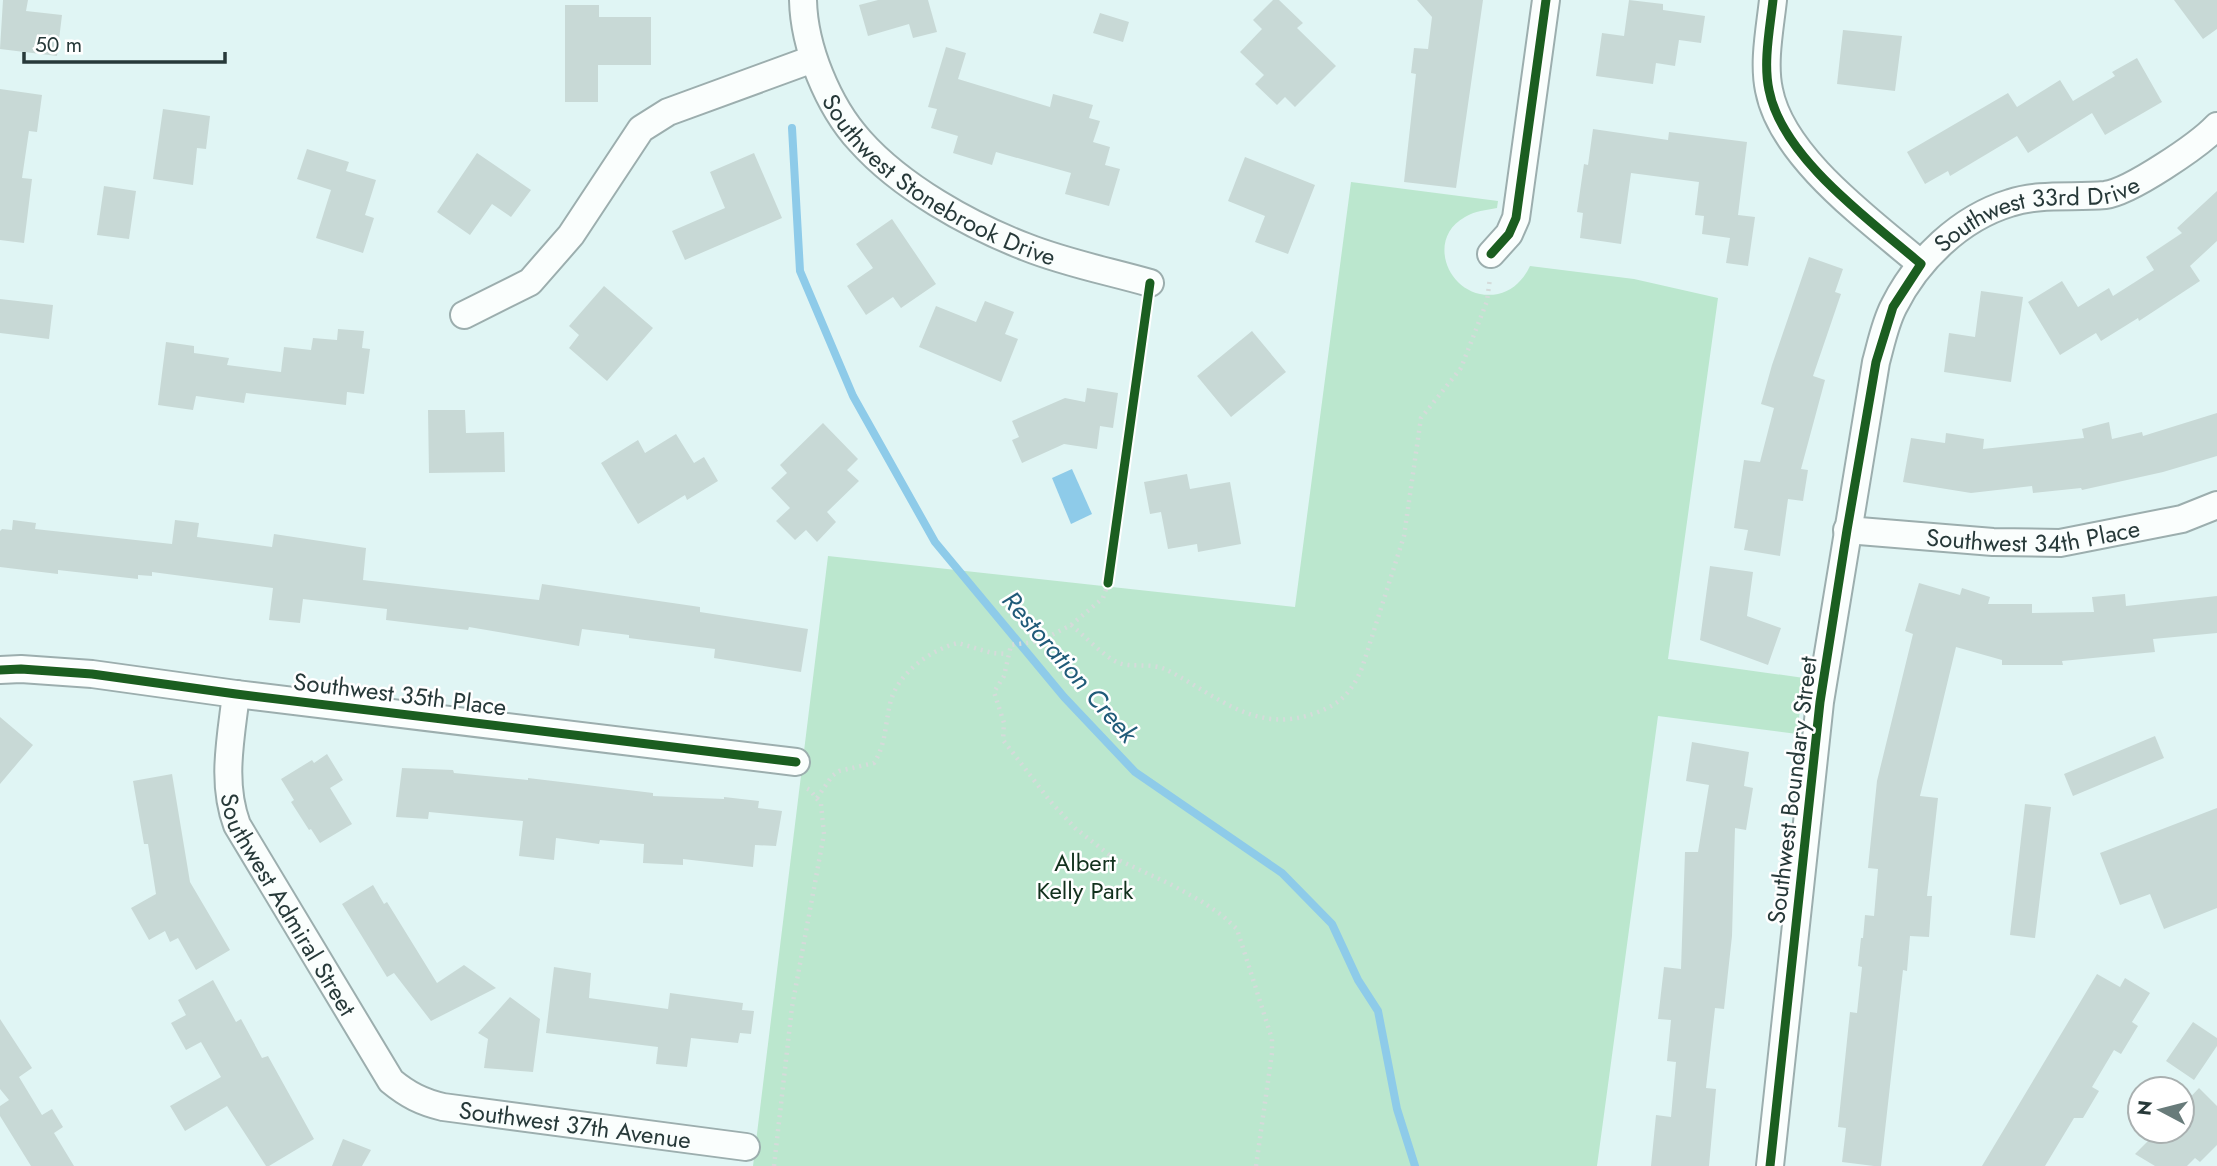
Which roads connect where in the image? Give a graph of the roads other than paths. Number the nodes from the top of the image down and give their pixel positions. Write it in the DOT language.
graph roads {
  1 [pos="803,0"];
  2 [pos="1546,0"];
  3 [pos="1773,0"];
  4 [pos="813,59"];
  5 [pos="2217,126"];
  6 [pos="1491,254"];
  7 [pos="1921,264"];
  8 [pos="1150,283"];
  9 [pos="464,316"];
  10 [pos="2217,505"];
  11 [pos="1847,530"];
  12 [pos="0,670"];
  13 [pos="236,694"];
  14 [pos="796,762"];
  15 [pos="406,1093"];
  16 [pos="746,1147"];
  17 [pos="1770,1166"];
  1 -- 4 [label="street, Southwest Stonebrook Drive"];
  2 -- 6 [label="street"];
  3 -- 7 [label="street, Southwest 33rd Drive"];
  4 -- 8 [label="street, Southwest Stonebrook Drive"];
  4 -- 9 [label="street"];
  5 -- 7 [label="street, Southwest 33rd Drive"];
  7 -- 11 [label="street, Southwest Boundary Street"];
  10 -- 11 [label="street, Southwest 34th Place"];
  11 -- 17 [label="street, Southwest Boundary Street"];
  12 -- 13 [label="street, Southwest 35th Place"];
  13 -- 14 [label="street, Southwest 35th Place"];
  13 -- 15 [label="street, Southwest Admiral Street"];
  15 -- 16 [label="street, Southwest 37th Avenue"];
}
